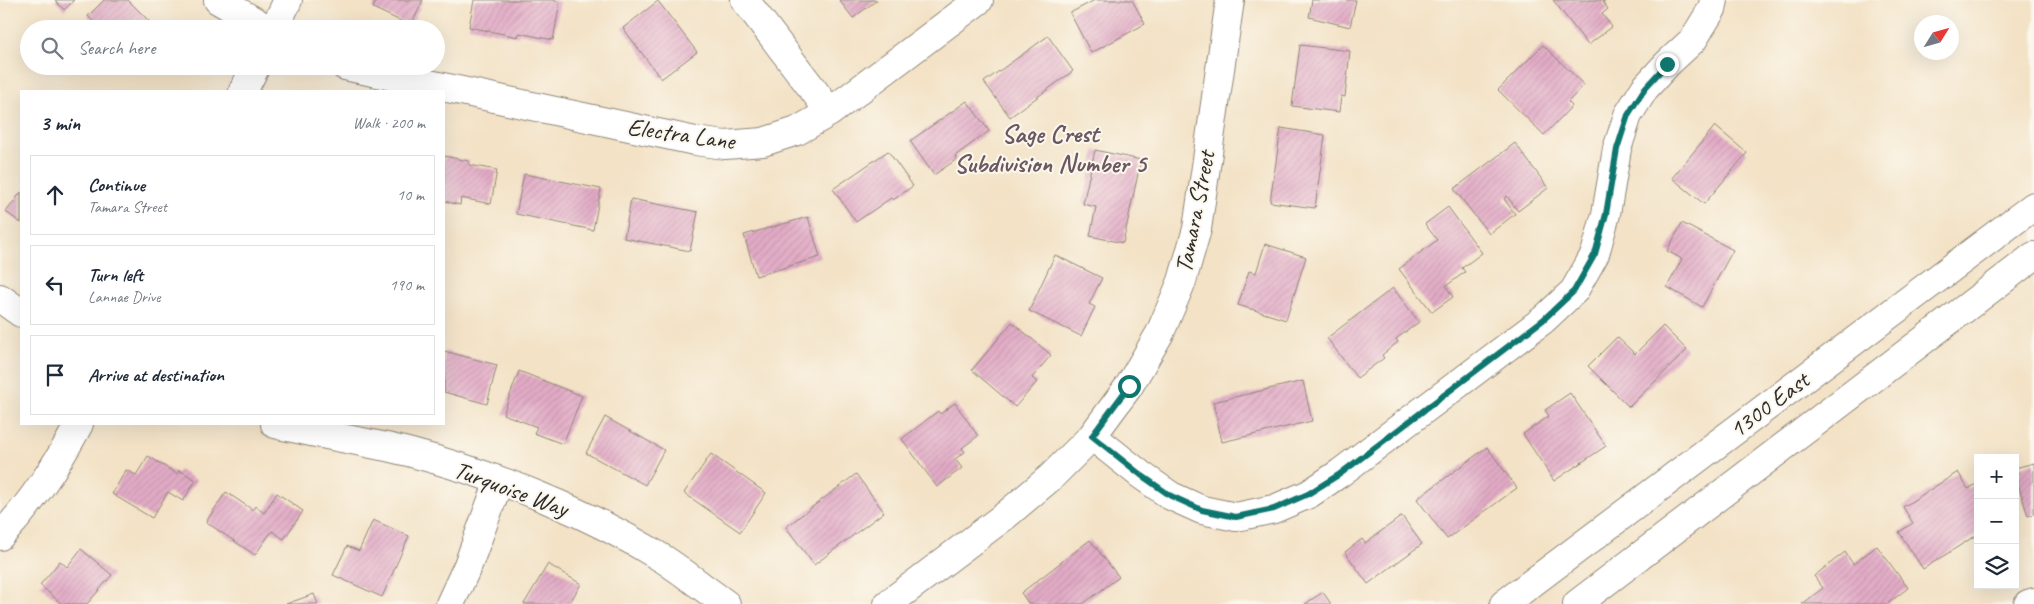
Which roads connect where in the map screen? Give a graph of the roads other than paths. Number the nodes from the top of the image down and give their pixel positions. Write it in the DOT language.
graph roads {
  1 [pos="218,0"];
  2 [pos="288,0"];
  3 [pos="745,0"];
  4 [pos="979,0"];
  5 [pos="1230,0"];
  6 [pos="1714,0"];
  7 [pos="252,20"];
  8 [pos="278,20"];
  9 [pos="251,75"];
  10 [pos="387,75"];
  11 [pos="244,90"];
  12 [pos="830,112"];
  13 [pos="2034,206"];
  14 [pos="2034,256"];
  15 [pos="0,298"];
  16 [pos="20,312"];
  17 [pos="78,425"];
  18 [pos="279,425"];
  19 [pos="1092,436"];
  20 [pos="499,482"];
  21 [pos="0,536"];
  22 [pos="2034,602"];
  23 [pos="450,604"];
  24 [pos="726,604"];
  25 [pos="888,604"];
  26 [pos="1504,604"];
  27 [pos="1577,604"];
  28 [pos="2028,604"];
  1 -- 7 [label="street"];
  2 -- 8 [label="street"];
  3 -- 12 [label="street"];
  4 -- 12 [label="street, Electra Lane"];
  5 -- 19 [label="street, Tamara Street"];
  6 -- 19 [label="street"];
  9 -- 11 [label="street"];
  10 -- 12 [label="street, Electra Lane"];
  13 -- 26 [label="street, 1300 East"];
  14 -- 27 [label="street, 1300 East"];
  15 -- 16 [label="street"];
  17 -- 21 [label="street"];
  18 -- 20 [label="street, Turquoise Way"];
  19 -- 25 [label="street, Tamara Street"];
  20 -- 23 [label="street"];
  20 -- 24 [label="street, Turquoise Way"];
  22 -- 28 [label="street"];
}
